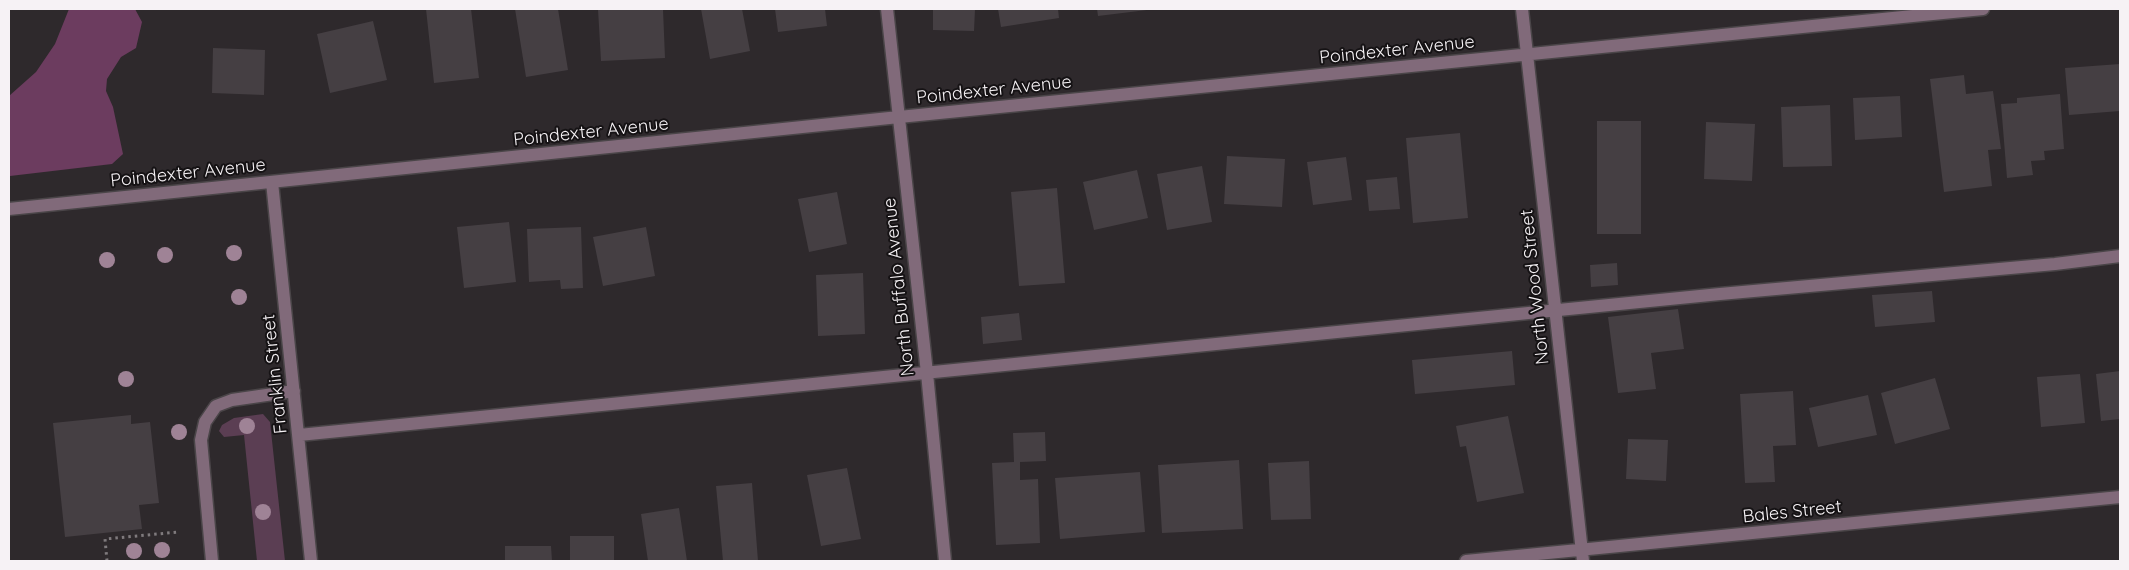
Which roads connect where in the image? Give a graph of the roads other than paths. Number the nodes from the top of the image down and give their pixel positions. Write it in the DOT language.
graph roads {
  1 [pos="887,9"];
  2 [pos="1522,9"];
  3 [pos="1983,9"];
  4 [pos="1526,54"];
  5 [pos="898,117"];
  6 [pos="272,182"];
  7 [pos="9,210"];
  8 [pos="2120,256"];
  9 [pos="1555,312"];
  10 [pos="927,373"];
  11 [pos="294,390"];
  12 [pos="299,435"];
  13 [pos="2120,497"];
  14 [pos="1583,556"];
  15 [pos="212,561"];
  16 [pos="311,561"];
  17 [pos="945,561"];
  18 [pos="1466,561"];
  1 -- 5 [label="street, North Buffalo Avenue"];
  2 -- 4 [label="street, North Wood Street"];
  3 -- 4 [label="street, Poindexter Avenue"];
  4 -- 5 [label="street, Poindexter Avenue"];
  4 -- 9 [label="street, North Wood Street"];
  5 -- 6 [label="street, Poindexter Avenue"];
  5 -- 10 [label="street, North Buffalo Avenue"];
  6 -- 7 [label="street, Poindexter Avenue"];
  6 -- 11 [label="street, Franklin Street"];
  8 -- 9 [label="street"];
  9 -- 10 [label="street"];
  9 -- 14 [label="street, North Wood Street"];
  10 -- 12 [label="street"];
  10 -- 17 [label="street, North Buffalo Avenue"];
  11 -- 12 [label="street, Franklin Street"];
  11 -- 15 [label="street"];
  12 -- 16 [label="street, Franklin Street"];
  13 -- 14 [label="street, Bales Street"];
  14 -- 18 [label="street, Bales Street"];
}
